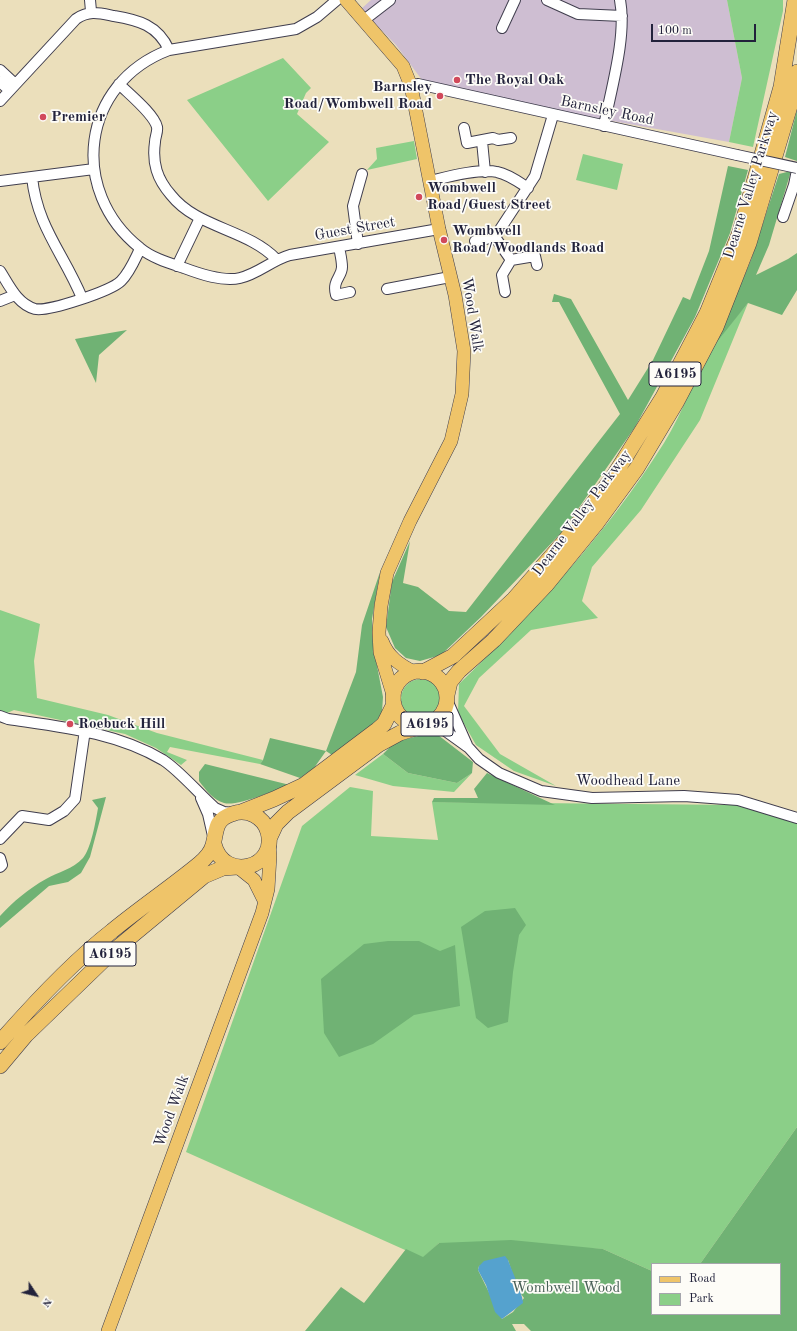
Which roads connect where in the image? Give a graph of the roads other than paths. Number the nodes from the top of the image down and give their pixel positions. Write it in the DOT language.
graph roads {
  1 [pos="90,0"];
  2 [pos="337,0"];
  3 [pos="346,0"];
  4 [pos="390,0"];
  5 [pos="516,0"];
  6 [pos="547,0"];
  7 [pos="620,0"];
  8 [pos="795,0"];
  9 [pos="91,11"];
  10 [pos="622,16"];
  11 [pos="364,20"];
  12 [pos="502,28"];
  13 [pos="169,50"];
  14 [pos="0,70"];
  15 [pos="797,72"];
  16 [pos="0,82"];
  17 [pos="119,84"];
  18 [pos="411,86"];
  19 [pos="12,87"];
  20 [pos="0,101"];
  21 [pos="553,115"];
  22 [pos="604,126"];
  23 [pos="464,128"];
  24 [pos="512,138"];
  25 [pos="482,141"];
  26 [pos="94,169"];
  27 [pos="797,169"];
  28 [pos="485,172"];
  29 [pos="362,174"];
  30 [pos="32,177"];
  31 [pos="0,181"];
  32 [pos="430,181"];
  33 [pos="528,188"];
  34 [pos="783,217"];
  35 [pos="200,218"];
  36 [pos="439,229"];
  37 [pos="495,237"];
  38 [pos="475,240"];
  39 [pos="358,244"];
  40 [pos="339,247"];
  41 [pos="140,249"];
  42 [pos="276,259"];
  43 [pos="510,260"];
  44 [pos="177,266"];
  45 [pos="537,266"];
  46 [pos="0,271"];
  47 [pos="450,277"];
  48 [pos="387,290"];
  49 [pos="350,292"];
  50 [pos="505,292"];
  51 [pos="15,295"];
  52 [pos="82,298"];
  53 [pos="0,301"];
  54 [pos="379,632"];
  55 [pos="419,672"];
  56 [pos="447,698"];
  57 [pos="394,701"];
  58 [pos="0,716"];
  59 [pos="427,724"];
  60 [pos="85,730"];
  61 [pos="468,748"];
  62 [pos="200,794"];
  63 [pos="239,812"];
  64 [pos="797,818"];
  65 [pos="0,839"];
  66 [pos="269,841"];
  67 [pos="214,842"];
  68 [pos="0,858"];
  69 [pos="0,867"];
  70 [pos="238,868"];
  71 [pos="264,900"];
  72 [pos="0,1042"];
  73 [pos="0,1066"];
  74 [pos="108,1331"];
  1 -- 9 [label="street"];
  2 -- 13 [label="street"];
  3 -- 11 [label="main road, Wood Walk"];
  4 -- 11 [label="street"];
  5 -- 12 [label="street"];
  6 -- 10 [label="street"];
  7 -- 10 [label="street"];
  8 -- 55 [label="highway, Dearne Valley Parkway / A6195"];
  9 -- 13 [label="street"];
  9 -- 19 [label="street"];
  10 -- 22 [label="street"];
  11 -- 18 [label="main road, Wood Walk"];
  13 -- 17 [label="street"];
  14 -- 19 [label="street"];
  15 -- 56 [label="highway, Dearne Valley Parkway / A6195"];
  16 -- 19 [label="street"];
  17 -- 26 [label="street"];
  17 -- 35 [label="street"];
  18 -- 21 [label="street, Barnsley Road"];
  18 -- 32 [label="main road, Wood Walk"];
  19 -- 20 [label="street"];
  21 -- 22 [label="street, Barnsley Road"];
  21 -- 33 [label="street"];
  22 -- 27 [label="street, Barnsley Road, bridge"];
  23 -- 25 [label="street"];
  24 -- 25 [label="street"];
  25 -- 28 [label="street"];
  26 -- 30 [label="street"];
  26 -- 41 [label="street"];
  27 -- 34 [label="street"];
  28 -- 32 [label="street"];
  28 -- 33 [label="street"];
  29 -- 39 [label="street"];
  30 -- 31 [label="street"];
  30 -- 52 [label="street"];
  32 -- 36 [label="main road, Wood Walk"];
  33 -- 37 [label="street"];
  35 -- 42 [label="street"];
  35 -- 44 [label="street"];
  36 -- 39 [label="street, Guest Street"];
  36 -- 47 [label="main road, Wood Walk"];
  37 -- 38 [label="street"];
  37 -- 43 [label="street"];
  39 -- 40 [label="street, Guest Street"];
  40 -- 42 [label="street, Guest Street"];
  40 -- 49 [label="street"];
  41 -- 44 [label="street, Guest Street"];
  41 -- 52 [label="street"];
  42 -- 44 [label="street, Guest Street"];
  43 -- 45 [label="street"];
  43 -- 50 [label="street"];
  46 -- 51 [label="street"];
  47 -- 48 [label="street"];
  47 -- 54 [label="main road, Wood Walk"];
  51 -- 52 [label="street"];
  51 -- 53 [label="street"];
  54 -- 55 [label="main road, Wood Walk"];
  54 -- 57 [label="main road, Wood Walk"];
  55 -- 56 [label="highway, A6195"];
  55 -- 57 [label="highway, A6195"];
  56 -- 59 [label="highway, A6195"];
  56 -- 61 [label="street, Woodhead Lane"];
  57 -- 59 [label="highway, A6195"];
  57 -- 63 [label="highway, A6195"];
  58 -- 60 [label="street"];
  59 -- 61 [label="street, Woodhead Lane"];
  59 -- 66 [label="highway, A6195"];
  60 -- 62 [label="street"];
  60 -- 65 [label="street"];
  61 -- 64 [label="street, Woodhead Lane"];
  62 -- 63 [label="street"];
  62 -- 67 [label="street"];
  63 -- 66 [label="highway"];
  63 -- 67 [label="highway, A6195"];
  66 -- 70 [label="highway, A6195"];
  66 -- 71 [label="main road, Wood Walk"];
  67 -- 70 [label="highway"];
  67 -- 72 [label="highway, A6195"];
  68 -- 69 [label="street"];
  70 -- 71 [label="main road"];
  70 -- 73 [label="highway, A6195"];
  71 -- 74 [label="main road, Wood Walk"];
}
